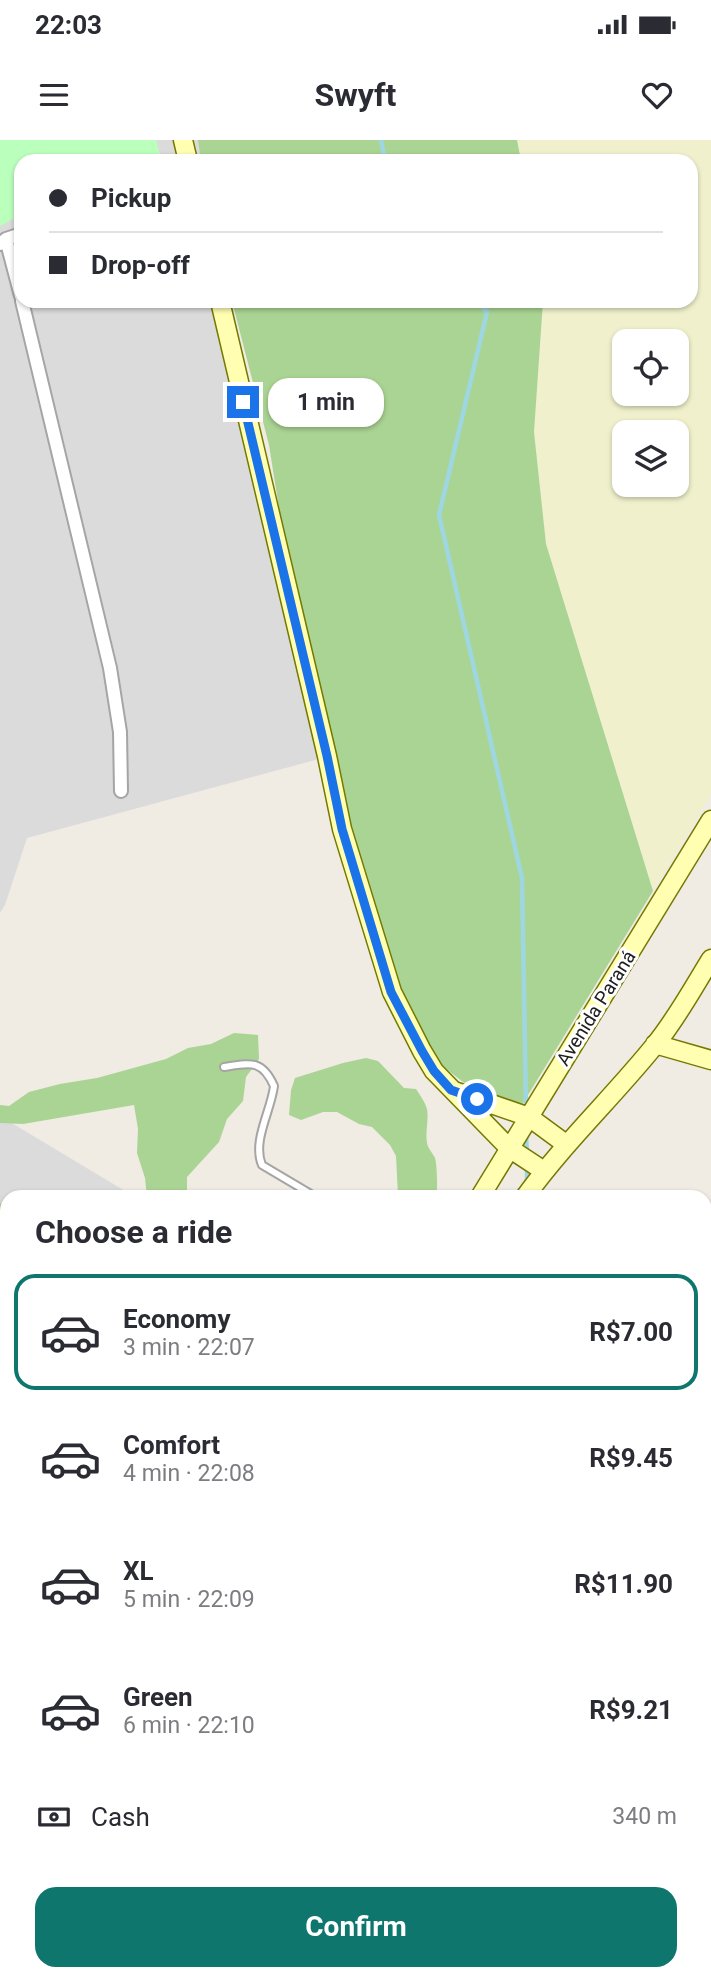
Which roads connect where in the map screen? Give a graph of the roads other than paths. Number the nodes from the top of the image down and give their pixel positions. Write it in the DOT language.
graph roads {
  1 [pos="3,241"];
  2 [pos="14,260"];
  3 [pos="24,308"];
  4 [pos="222,308"];
  5 [pos="121,791"];
  6 [pos="711,820"];
  7 [pos="711,959"];
  8 [pos="655,1045"];
  9 [pos="711,1060"];
  10 [pos="224,1067"];
  11 [pos="451,1090"];
  12 [pos="529,1117"];
  13 [pos="567,1144"];
  14 [pos="509,1148"];
  15 [pos="535,1183"];
  16 [pos="304,1190"];
  17 [pos="484,1190"];
  1 -- 2 [label="street"];
  3 -- 5 [label="street"];
  4 -- 11 [label="street"];
  6 -- 12 [label="street, Avenida Paraná"];
  7 -- 8 [label="street"];
  8 -- 9 [label="street"];
  8 -- 13 [label="street"];
  10 -- 16 [label="lane"];
  11 -- 12 [label="street"];
  11 -- 14 [label="street"];
  12 -- 13 [label="street"];
  12 -- 14 [label="street, Avenida Paraná"];
  13 -- 15 [label="street"];
  14 -- 15 [label="street"];
  14 -- 17 [label="street, Avenida Paraná"];
}
